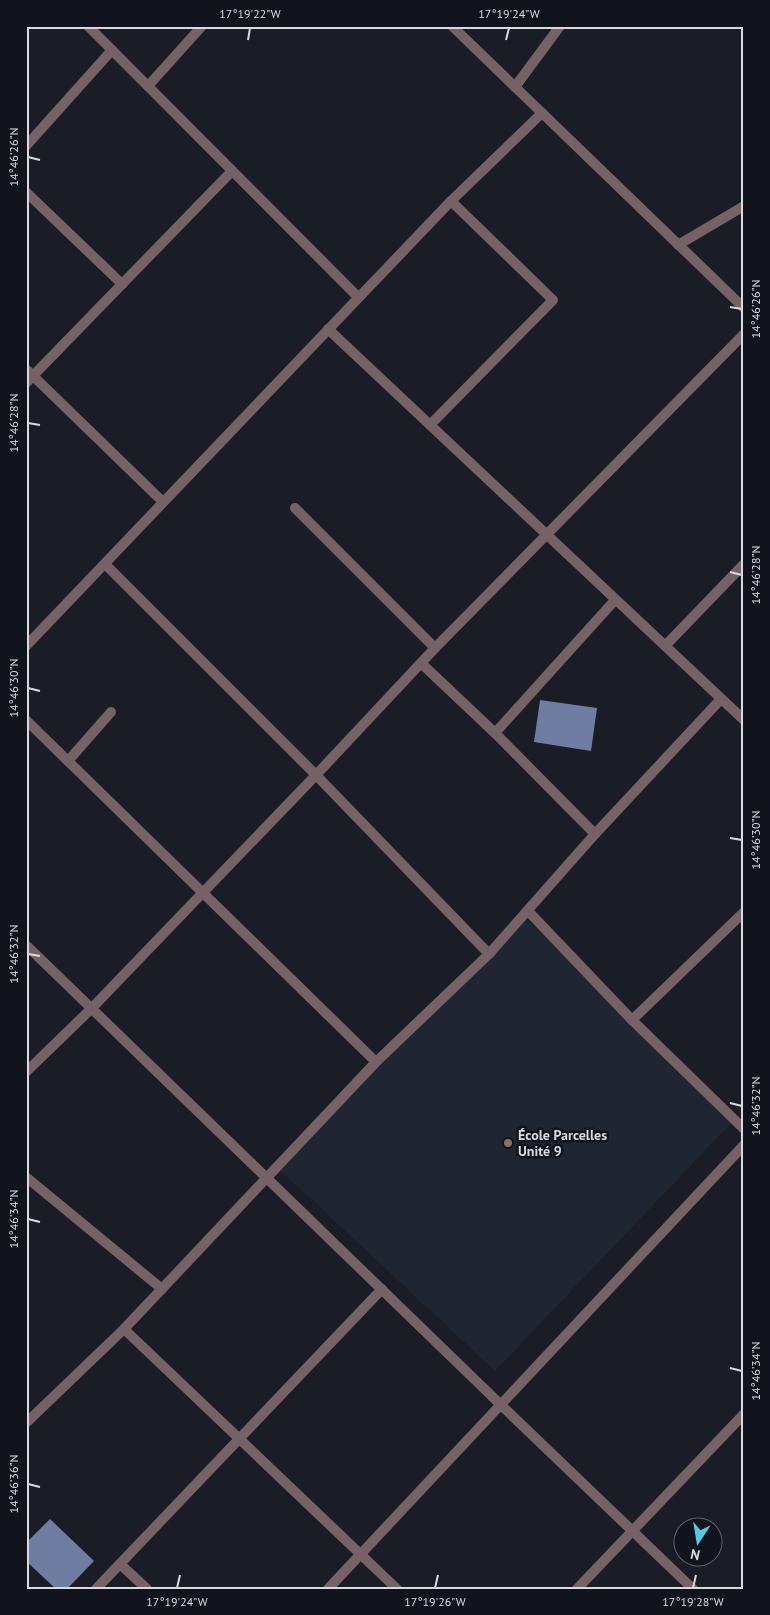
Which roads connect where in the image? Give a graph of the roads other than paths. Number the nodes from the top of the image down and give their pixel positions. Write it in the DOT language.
graph roads {
  1 [pos="88,26"];
  2 [pos="202,26"];
  3 [pos="452,26"];
  4 [pos="560,26"];
  5 [pos="112,50"];
  6 [pos="148,86"];
  7 [pos="515,87"];
  8 [pos="542,113"];
  9 [pos="26,146"];
  10 [pos="232,171"];
  11 [pos="26,192"];
  12 [pos="451,200"];
  13 [pos="744,206"];
  14 [pos="678,244"];
  15 [pos="122,284"];
  16 [pos="358,297"];
  17 [pos="744,308"];
  18 [pos="328,329"];
  19 [pos="744,334"];
  20 [pos="29,376"];
  21 [pos="430,425"];
  22 [pos="163,502"];
  23 [pos="295,508"];
  24 [pos="547,535"];
  25 [pos="105,564"];
  26 [pos="744,564"];
  27 [pos="616,600"];
  28 [pos="26,646"];
  29 [pos="665,646"];
  30 [pos="435,648"];
  31 [pos="422,664"];
  32 [pos="721,699"];
  33 [pos="111,712"];
  34 [pos="26,720"];
  35 [pos="744,720"];
  36 [pos="495,733"];
  37 [pos="68,761"];
  38 [pos="316,775"];
  39 [pos="595,834"];
  40 [pos="203,893"];
  41 [pos="528,911"];
  42 [pos="744,912"];
  43 [pos="26,945"];
  44 [pos="489,954"];
  45 [pos="91,1009"];
  46 [pos="632,1020"];
  47 [pos="376,1062"];
  48 [pos="26,1072"];
  49 [pos="744,1129"];
  50 [pos="744,1145"];
  51 [pos="26,1177"];
  52 [pos="267,1178"];
  53 [pos="162,1289"];
  54 [pos="382,1289"];
  55 [pos="124,1329"];
  56 [pos="500,1405"];
  57 [pos="29,1416"];
  58 [pos="743,1416"];
  59 [pos="240,1439"];
  60 [pos="632,1530"];
  61 [pos="361,1554"];
  62 [pos="120,1564"];
  63 [pos="96,1589"];
  64 [pos="147,1589"];
  65 [pos="328,1589"];
  66 [pos="398,1589"];
  67 [pos="577,1589"];
  68 [pos="693,1589"];
  1 -- 5 [label="street"];
  2 -- 6 [label="street"];
  3 -- 7 [label="street"];
  4 -- 7 [label="street"];
  5 -- 6 [label="street"];
  5 -- 9 [label="street"];
  6 -- 10 [label="street"];
  7 -- 8 [label="street"];
  8 -- 12 [label="street"];
  8 -- 14 [label="street"];
  10 -- 15 [label="street"];
  10 -- 16 [label="street"];
  11 -- 15 [label="street"];
  12 -- 16 [label="street"];
  12 -- 21 [label="street"];
  13 -- 14 [label="street"];
  14 -- 17 [label="street"];
  15 -- 20 [label="street"];
  16 -- 18 [label="street"];
  18 -- 21 [label="street"];
  18 -- 22 [label="street"];
  19 -- 24 [label="street"];
  20 -- 22 [label="street"];
  21 -- 24 [label="street"];
  22 -- 25 [label="street"];
  23 -- 30 [label="street"];
  24 -- 27 [label="street"];
  24 -- 30 [label="street"];
  25 -- 28 [label="street"];
  25 -- 38 [label="street"];
  26 -- 29 [label="street"];
  27 -- 29 [label="street"];
  27 -- 36 [label="street"];
  29 -- 32 [label="street"];
  30 -- 31 [label="street"];
  31 -- 36 [label="street"];
  31 -- 38 [label="street"];
  32 -- 35 [label="street"];
  32 -- 39 [label="street"];
  33 -- 37 [label="street"];
  34 -- 37 [label="street"];
  36 -- 39 [label="street"];
  37 -- 40 [label="street"];
  38 -- 40 [label="street"];
  38 -- 44 [label="street"];
  39 -- 41 [label="street"];
  40 -- 45 [label="street"];
  40 -- 47 [label="street"];
  41 -- 44 [label="street"];
  41 -- 46 [label="street"];
  42 -- 46 [label="street"];
  43 -- 45 [label="street"];
  44 -- 47 [label="street"];
  45 -- 48 [label="street"];
  45 -- 52 [label="street"];
  46 -- 49 [label="street"];
  47 -- 52 [label="street"];
  50 -- 56 [label="street"];
  51 -- 53 [label="street"];
  52 -- 53 [label="street"];
  52 -- 54 [label="street"];
  53 -- 55 [label="street"];
  54 -- 56 [label="street"];
  54 -- 59 [label="street"];
  55 -- 57 [label="street"];
  55 -- 59 [label="street"];
  56 -- 60 [label="street"];
  56 -- 61 [label="street"];
  58 -- 60 [label="street"];
  59 -- 61 [label="street"];
  59 -- 62 [label="street"];
  60 -- 67 [label="street"];
  60 -- 68 [label="street"];
  61 -- 65 [label="street"];
  61 -- 66 [label="street"];
  62 -- 63 [label="street"];
  62 -- 64 [label="street"];
}
